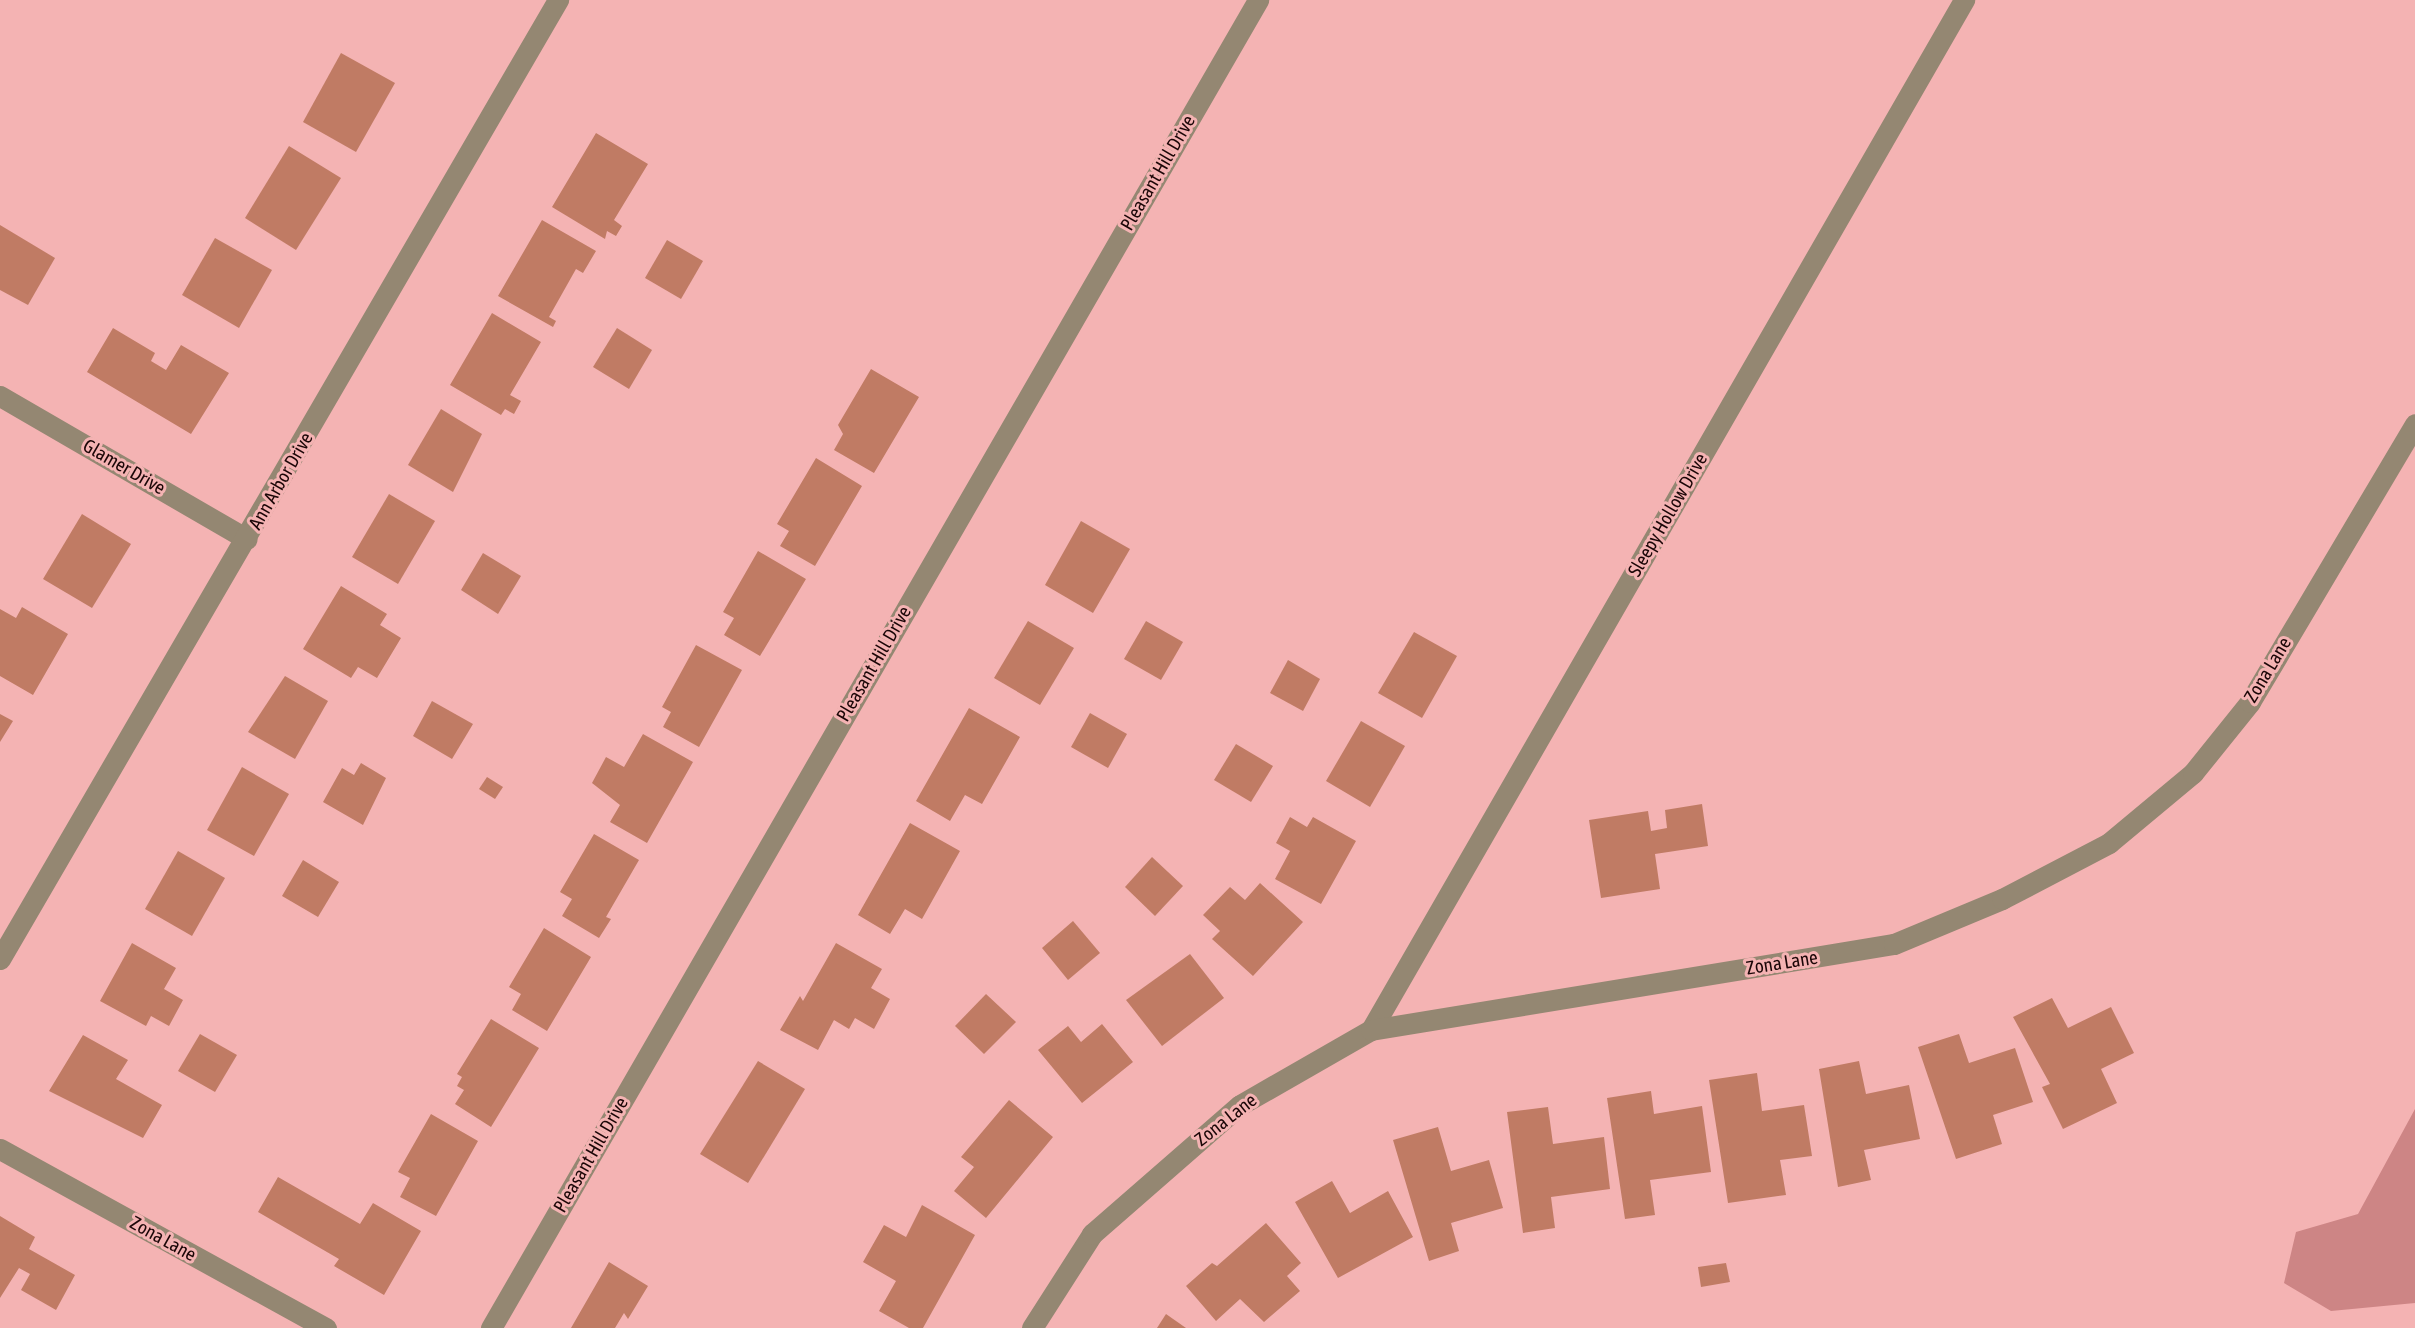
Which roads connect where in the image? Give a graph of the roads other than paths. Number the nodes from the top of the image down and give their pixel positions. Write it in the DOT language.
graph roads {
  1 [pos="558,0"];
  2 [pos="1258,0"];
  3 [pos="1964,0"];
  4 [pos="0,396"];
  5 [pos="2415,424"];
  6 [pos="247,539"];
  7 [pos="0,959"];
  8 [pos="1371,1030"];
  9 [pos="0,1149"];
  10 [pos="327,1328"];
  11 [pos="491,1328"];
  12 [pos="1032,1328"];
  1 -- 6 [label="street, Ann Arbor Drive"];
  2 -- 11 [label="street, Pleasant Hill Drive"];
  3 -- 8 [label="street, Sleepy Hollow Drive"];
  4 -- 6 [label="street, Glamer Drive"];
  5 -- 8 [label="street, Zona Lane"];
  6 -- 7 [label="street, Ann Arbor Drive"];
  8 -- 12 [label="street, Zona Lane"];
  9 -- 10 [label="street, Zona Lane"];
}
